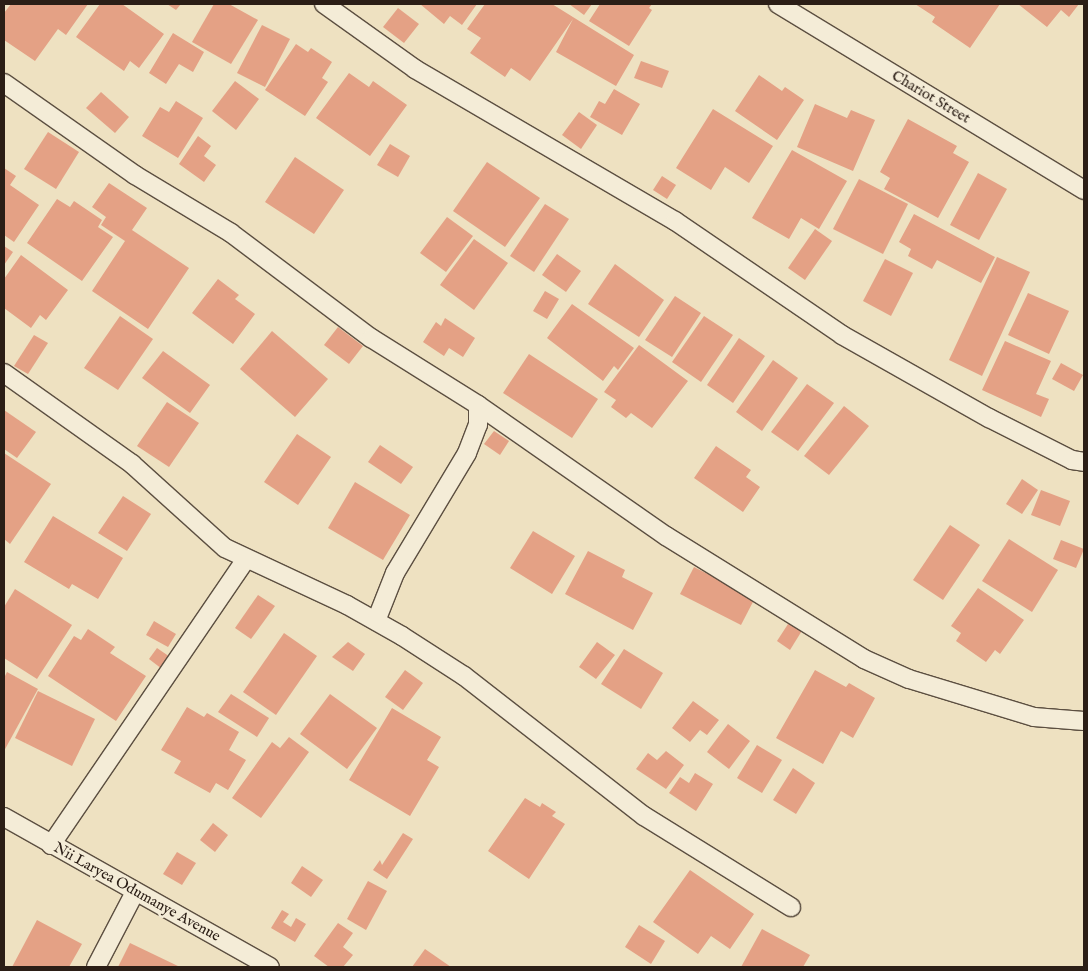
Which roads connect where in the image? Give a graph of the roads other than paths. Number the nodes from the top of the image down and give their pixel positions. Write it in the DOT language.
graph roads {
  1 [pos="324,4"];
  2 [pos="778,4"];
  3 [pos="4,83"];
  4 [pos="1084,190"];
  5 [pos="4,373"];
  6 [pos="478,405"];
  7 [pos="1084,462"];
  8 [pos="246,559"];
  9 [pos="376,621"];
  10 [pos="1084,721"];
  11 [pos="4,817"];
  12 [pos="51,845"];
  13 [pos="135,892"];
  14 [pos="791,907"];
  15 [pos="96,967"];
  16 [pos="270,967"];
  1 -- 7 [label="street"];
  2 -- 4 [label="street, Chariot Street"];
  3 -- 6 [label="street"];
  5 -- 8 [label="street"];
  6 -- 9 [label="street"];
  6 -- 10 [label="street"];
  8 -- 9 [label="street"];
  8 -- 12 [label="street"];
  9 -- 14 [label="street"];
  11 -- 12 [label="street, Nii Laryea Odumanye Avenue"];
  12 -- 13 [label="street, Nii Laryea Odumanye Avenue"];
  13 -- 15 [label="street"];
  13 -- 16 [label="street, Nii Laryea Odumanye Avenue"];
}
